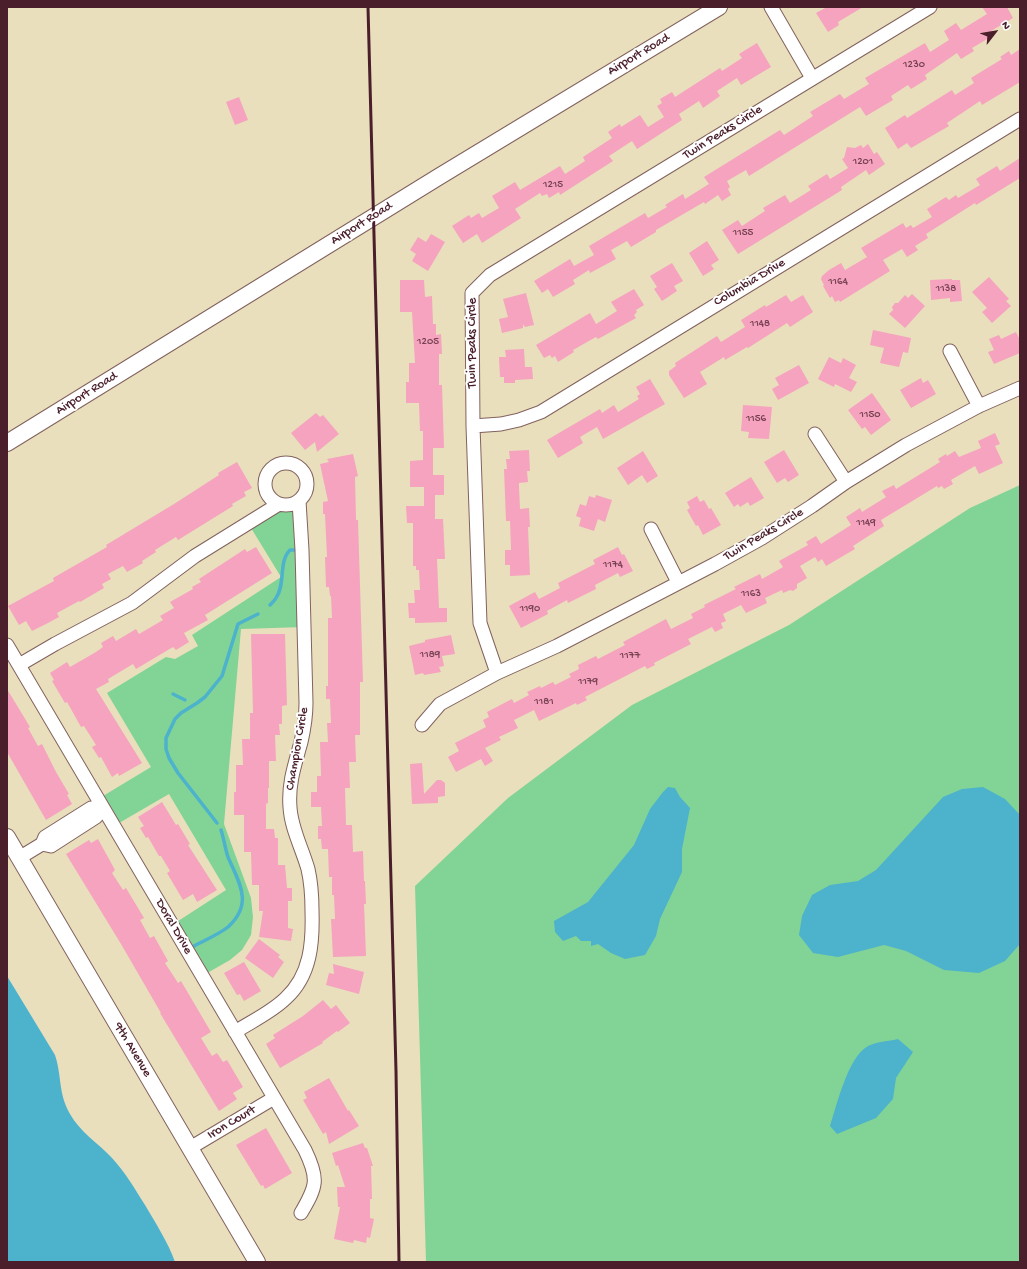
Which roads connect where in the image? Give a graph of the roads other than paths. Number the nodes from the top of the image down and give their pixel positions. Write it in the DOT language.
graph roads {
  1 [pos="719,7"];
  2 [pos="771,7"];
  3 [pos="930,7"];
  4 [pos="812,78"];
  5 [pos="1020,119"];
  6 [pos="950,350"];
  7 [pos="1020,388"];
  8 [pos="979,406"];
  9 [pos="473,426"];
  10 [pos="816,434"];
  11 [pos="7,443"];
  12 [pos="846,482"];
  13 [pos="299,501"];
  14 [pos="279,504"];
  15 [pos="651,529"];
  16 [pos="678,582"];
  17 [pos="7,645"];
  18 [pos="18,665"];
  19 [pos="497,673"];
  20 [pos="422,725"];
  21 [pos="103,808"];
  22 [pos="7,837"];
  23 [pos="19,858"];
  24 [pos="235,1032"];
  25 [pos="274,1098"];
  26 [pos="190,1148"];
  27 [pos="301,1213"];
  28 [pos="257,1262"];
  1 -- 11 [label="main road, Airport Road"];
  2 -- 4 [label="street"];
  3 -- 4 [label="street, Twin Peaks Circle"];
  4 -- 9 [label="street, Twin Peaks Circle"];
  5 -- 9 [label="street, Columbia Drive"];
  6 -- 8 [label="street"];
  7 -- 8 [label="street, Twin Peaks Circle"];
  8 -- 12 [label="street, Twin Peaks Circle"];
  9 -- 19 [label="street, Twin Peaks Circle"];
  10 -- 12 [label="street"];
  12 -- 16 [label="street, Twin Peaks Circle"];
  13 -- 14 [label="street"];
  13 -- 14 [label="street"];
  13 -- 24 [label="street, Champion Circle"];
  14 -- 18 [label="street"];
  15 -- 16 [label="street"];
  16 -- 19 [label="street, Twin Peaks Circle"];
  17 -- 18 [label="street, Doral Drive"];
  18 -- 21 [label="street, Doral Drive"];
  19 -- 20 [label="street, Twin Peaks Circle"];
  21 -- 23 [label="street"];
  21 -- 24 [label="street, Doral Drive"];
  22 -- 23 [label="main road, 9th Avenue"];
  23 -- 26 [label="main road, 9th Avenue"];
  24 -- 25 [label="street, Doral Drive"];
  25 -- 26 [label="street, Iron Court"];
  25 -- 27 [label="street, Doral Drive"];
  26 -- 28 [label="main road, 9th Avenue"];
}
